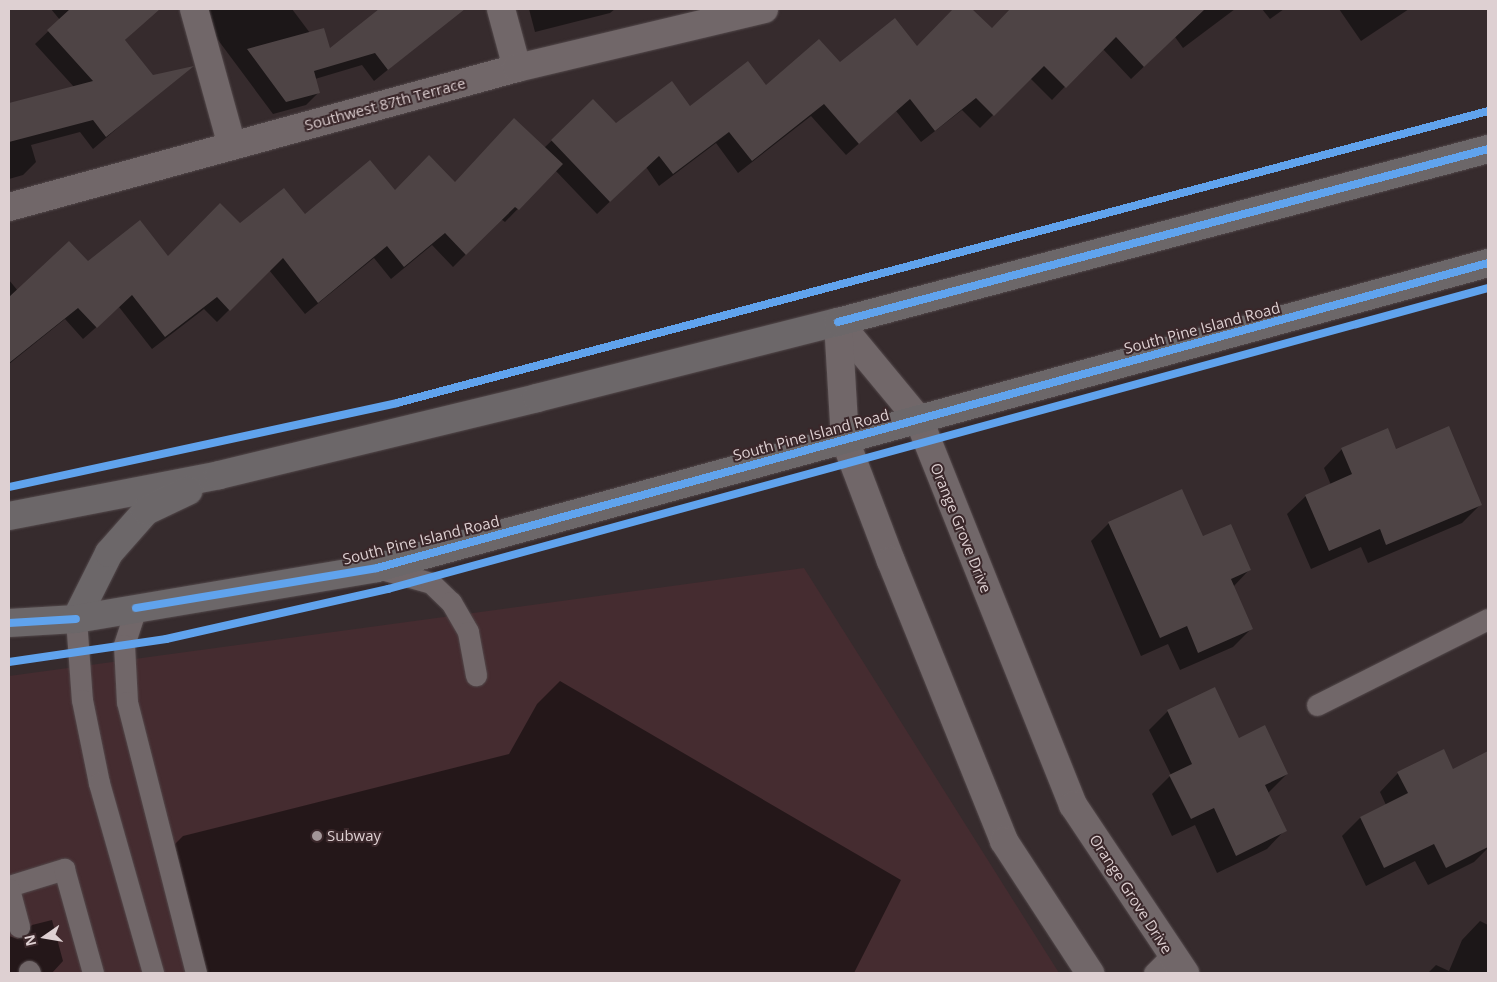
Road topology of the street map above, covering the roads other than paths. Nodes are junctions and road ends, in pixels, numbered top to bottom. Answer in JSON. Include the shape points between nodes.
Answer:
{"nodes":[{"id":1,"x":194,"y":9,"type":"edge"},
{"id":2,"x":501,"y":9,"type":"edge"},
{"id":3,"x":764,"y":9,"type":"edge"},
{"id":4,"x":518,"y":68,"type":"junction"},
{"id":5,"x":232,"y":146,"type":"junction"},
{"id":6,"x":1488,"y":149,"type":"edge"},
{"id":7,"x":9,"y":206,"type":"edge"},
{"id":8,"x":1488,"y":263,"type":"edge"},
{"id":9,"x":838,"y":322,"type":"junction"},
{"id":10,"x":919,"y":420,"type":"junction"},
{"id":11,"x":845,"y":440,"type":"junction"},
{"id":12,"x":219,"y":476,"type":"junction"},
{"id":13,"x":9,"y":516,"type":"edge"},
{"id":14,"x":377,"y":568,"type":"junction"},
{"id":15,"x":136,"y":608,"type":"junction"},
{"id":16,"x":76,"y":618,"type":"junction"},
{"id":17,"x":1488,"y":619,"type":"edge"},
{"id":18,"x":9,"y":623,"type":"edge"},
{"id":19,"x":476,"y":675,"type":"dead end"},
{"id":20,"x":1317,"y":705,"type":"dead end"},
{"id":21,"x":9,"y":888,"type":"edge"},
{"id":22,"x":19,"y":927,"type":"dead end"},
{"id":23,"x":1170,"y":967,"type":"edge"},
{"id":24,"x":93,"y":973,"type":"edge"},
{"id":25,"x":153,"y":973,"type":"edge"},
{"id":26,"x":196,"y":973,"type":"edge"},
{"id":27,"x":1090,"y":973,"type":"edge"}],
"edges":[{"from":1,"to":5,"type":"street"},
{"from":2,"to":4,"type":"street"},
{"from":3,"to":4,"type":"street","name":"Southwest 87th Terrace"},
{"from":4,"to":5,"type":"street","name":"Southwest 87th Terrace"},
{"from":5,"to":7,"type":"street","name":"Southwest 87th Terrace"},
{"from":6,"to":9,"type":"main road"},
{"from":8,"to":10,"type":"main road","name":"South Pine Island Road"},
{"from":9,"to":10,"type":"street","name":"Orange Grove Drive"},
{"from":9,"to":11,"type":"street"},
{"from":9,"to":12,"type":"main road"},
{"from":10,"to":11,"type":"main road","name":"South Pine Island Road"},
{"from":10,"to":23,"type":"street","name":"Orange Grove Drive","via":[[1073,805]]},
{"from":11,"to":14,"type":"main road","name":"South Pine Island Road"},
{"from":11,"to":27,"type":"street","via":[[1004,841]]},
{"from":12,"to":13,"type":"main road"},
{"from":12,"to":16,"type":"main road","via":[[146,511],[110,553]]},
{"from":14,"to":15,"type":"main road","name":"South Pine Island Road"},
{"from":14,"to":19,"type":"lane","via":[[431,583],[451,602],[468,632]]},
{"from":15,"to":16,"type":"main road","name":"South Pine Island Road"},
{"from":15,"to":26,"type":"lane","via":[[124,645],[127,702]]},
{"from":16,"to":18,"type":"main road","name":"South Pine Island Road"},
{"from":16,"to":25,"type":"lane","via":[[82,700],[99,783]]},
{"from":17,"to":20,"type":"lane"},
{"from":21,"to":22,"type":"lane"},
{"from":21,"to":24,"type":"lane","via":[[64,869]]}]}
